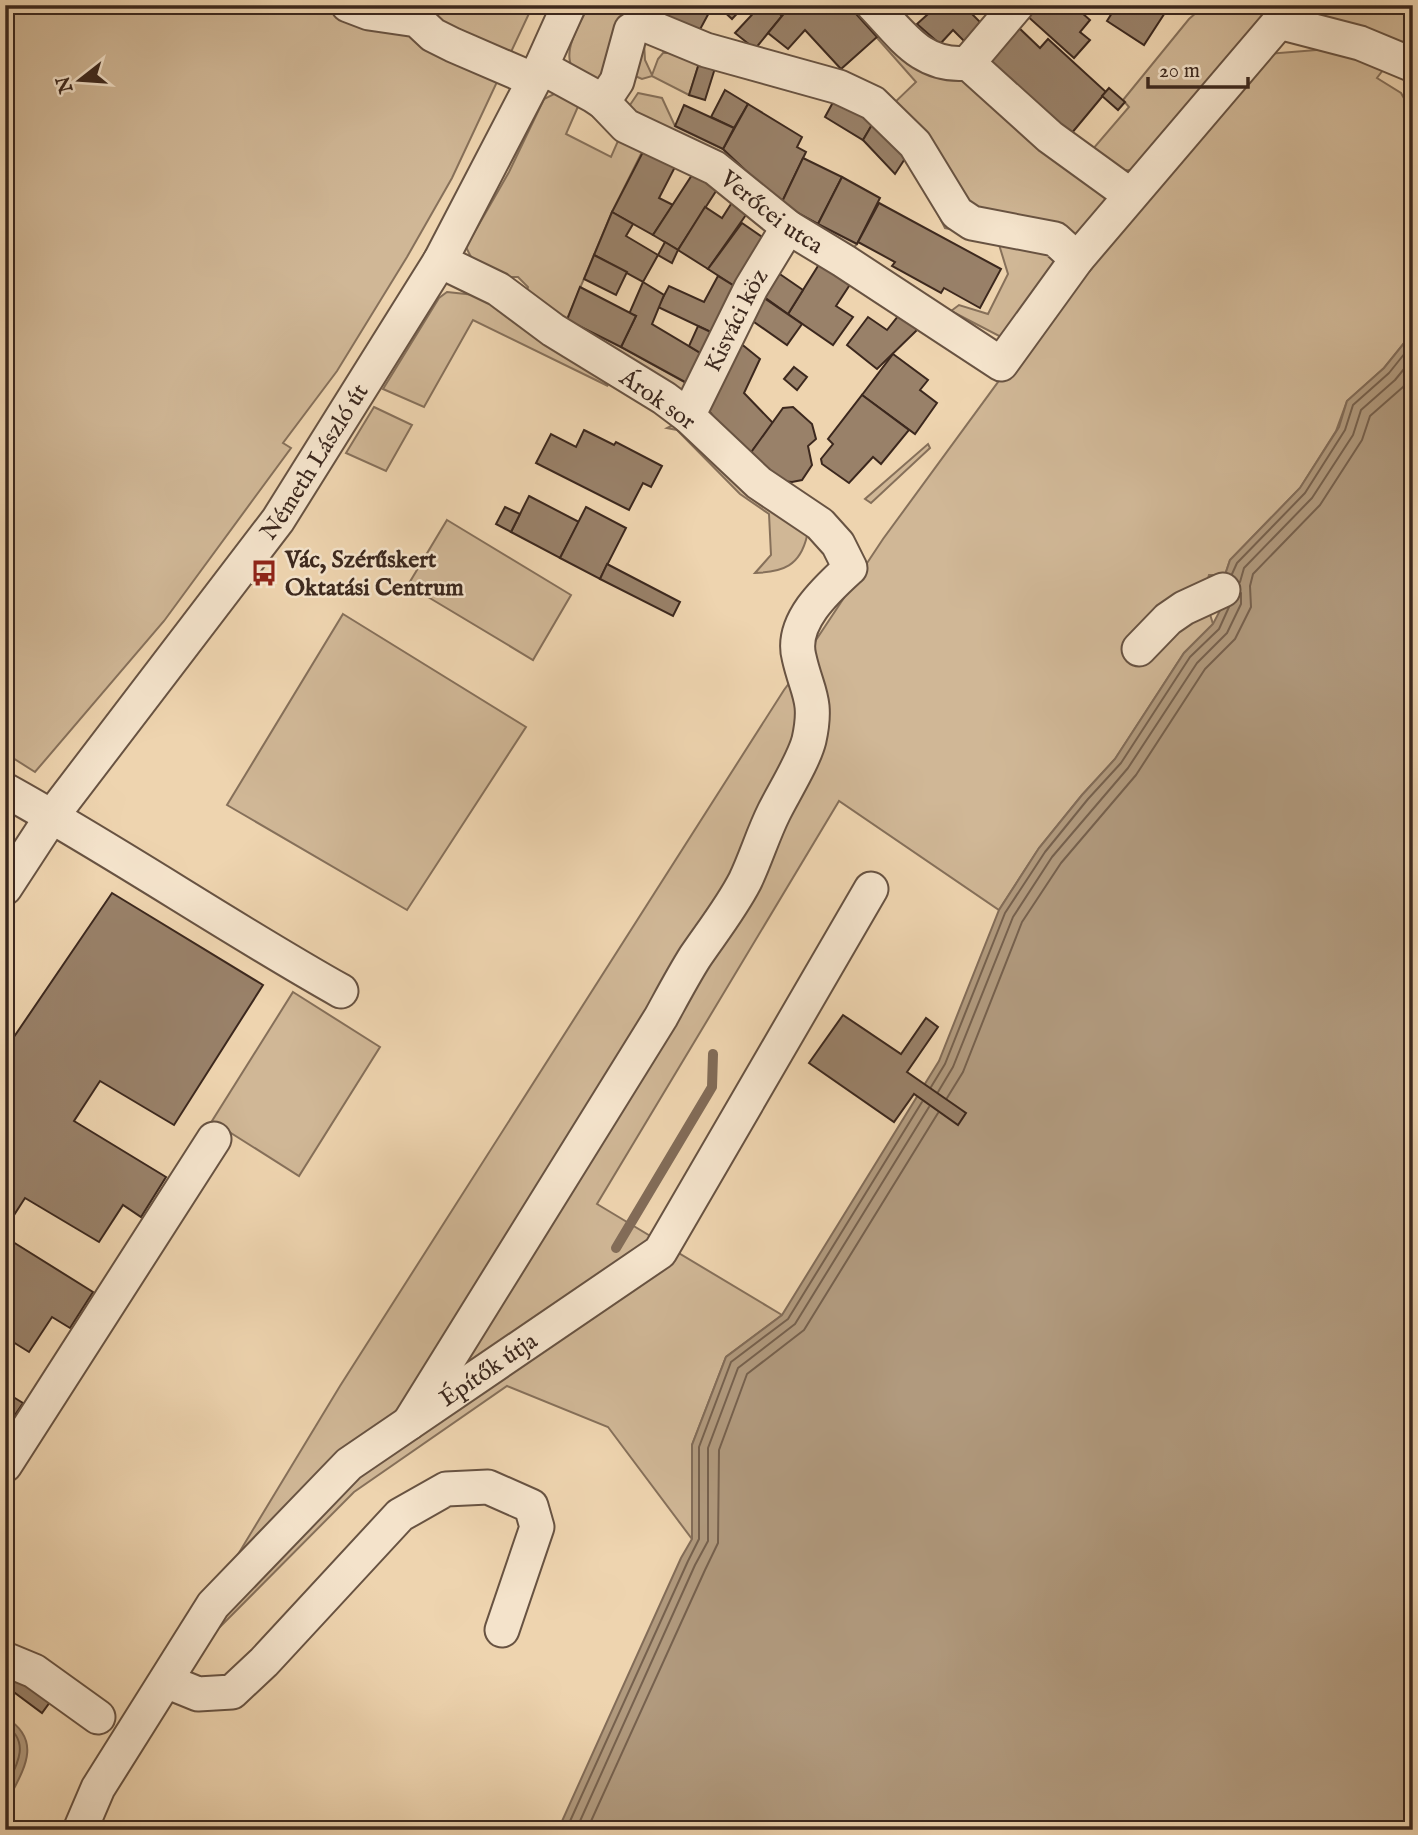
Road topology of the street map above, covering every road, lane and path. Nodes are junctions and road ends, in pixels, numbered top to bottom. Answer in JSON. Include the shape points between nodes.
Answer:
{"nodes":[{"id":1,"x":348,"y":5,"type":"edge"},
{"id":2,"x":569,"y":5,"type":"edge"},
{"id":3,"x":873,"y":5,"type":"edge"},
{"id":4,"x":1017,"y":5,"type":"edge"},
{"id":5,"x":417,"y":12,"type":"edge"},
{"id":6,"x":1413,"y":37,"type":"edge"},
{"id":7,"x":1381,"y":52,"type":"junction"},
{"id":8,"x":968,"y":63,"type":"junction"},
{"id":9,"x":1413,"y":65,"type":"edge"},
{"id":10,"x":538,"y":73,"type":"junction"},
{"id":11,"x":604,"y":103,"type":"junction"},
{"id":12,"x":1130,"y":195,"type":"junction"},
{"id":13,"x":788,"y":227,"type":"junction"},
{"id":14,"x":1077,"y":259,"type":"junction"},
{"id":15,"x":440,"y":261,"type":"junction"},
{"id":16,"x":688,"y":416,"type":"junction"},
{"id":17,"x":1223,"y":590,"type":"dead end"},
{"id":18,"x":1139,"y":649,"type":"dead end"},
{"id":19,"x":5,"y":790,"type":"edge"},
{"id":20,"x":52,"y":816,"type":"junction"},
{"id":21,"x":5,"y":888,"type":"edge"},
{"id":22,"x":871,"y":889,"type":"dead end"},
{"id":23,"x":341,"y":991,"type":"dead end"},
{"id":24,"x":214,"y":1139,"type":"dead end"},
{"id":25,"x":409,"y":1423,"type":"junction"},
{"id":26,"x":5,"y":1465,"type":"edge"},
{"id":27,"x":502,"y":1630,"type":"dead end"},
{"id":28,"x":5,"y":1659,"type":"edge"},
{"id":29,"x":166,"y":1681,"type":"junction"},
{"id":30,"x":98,"y":1717,"type":"dead end"},
{"id":31,"x":80,"y":1830,"type":"edge"}],
"edges":[{"from":1,"to":5,"type":"street","via":[[369,13]]},
{"from":2,"to":10,"type":"street","name":"Németh László út"},
{"from":3,"to":8,"type":"street","via":[[931,60],[949,65]]},
{"from":4,"to":8,"type":"street"},
{"from":5,"to":10,"type":"street","name":"Verőcei utca","via":[[433,35],[453,46]]},
{"from":6,"to":7,"type":"street"},
{"from":7,"to":9,"type":"street"},
{"from":7,"to":12,"type":"street","via":[[1279,22]]},
{"from":8,"to":12,"type":"street","via":[[1050,137]]},
{"from":10,"to":11,"type":"street","name":"Verőcei utca"},
{"from":10,"to":15,"type":"street","name":"Németh László út"},
{"from":11,"to":13,"type":"street","name":"Verőcei utca","via":[[626,127],[715,168]]},
{"from":11,"to":14,"type":"street","via":[[617,81],[631,30],[639,26],[839,87],[873,103],[915,144],[957,213],[972,223],[1055,239]]},
{"from":12,"to":14,"type":"street"},
{"from":13,"to":14,"type":"street","name":"Verőcei utca","via":[[1000,364]]},
{"from":13,"to":16,"type":"street","name":"Kisváci köz","via":[[751,288]]},
{"from":15,"to":16,"type":"street","name":"Árok sor","via":[[498,289],[553,330]]},
{"from":15,"to":20,"type":"street","name":"Németh László út","via":[[278,520]]},
{"from":16,"to":25,"type":"street","name":"Árok sor","via":[[759,483],[820,524],[838,544],[850,568],[811,610],[799,634],[798,654],[814,712],[808,743],[744,882],[720,923]]},
{"from":17,"to":18,"type":"street","via":[[1168,619]]},
{"from":19,"to":20,"type":"street"},
{"from":20,"to":21,"type":"street","name":"Németh László út"},
{"from":20,"to":23,"type":"street"},
{"from":22,"to":25,"type":"street","name":"Építők útja","via":[[660,1252]]},
{"from":24,"to":26,"type":"street"},
{"from":25,"to":29,"type":"street","name":"Építők útja","via":[[349,1464],[213,1605]]},
{"from":27,"to":29,"type":"street","via":[[537,1527],[531,1506],[488,1487],[446,1489],[400,1515],[232,1692],[198,1694]]},
{"from":28,"to":30,"type":"street","via":[[34,1671]]},
{"from":29,"to":31,"type":"street","name":"Építők útja","via":[[98,1788]]}]}
